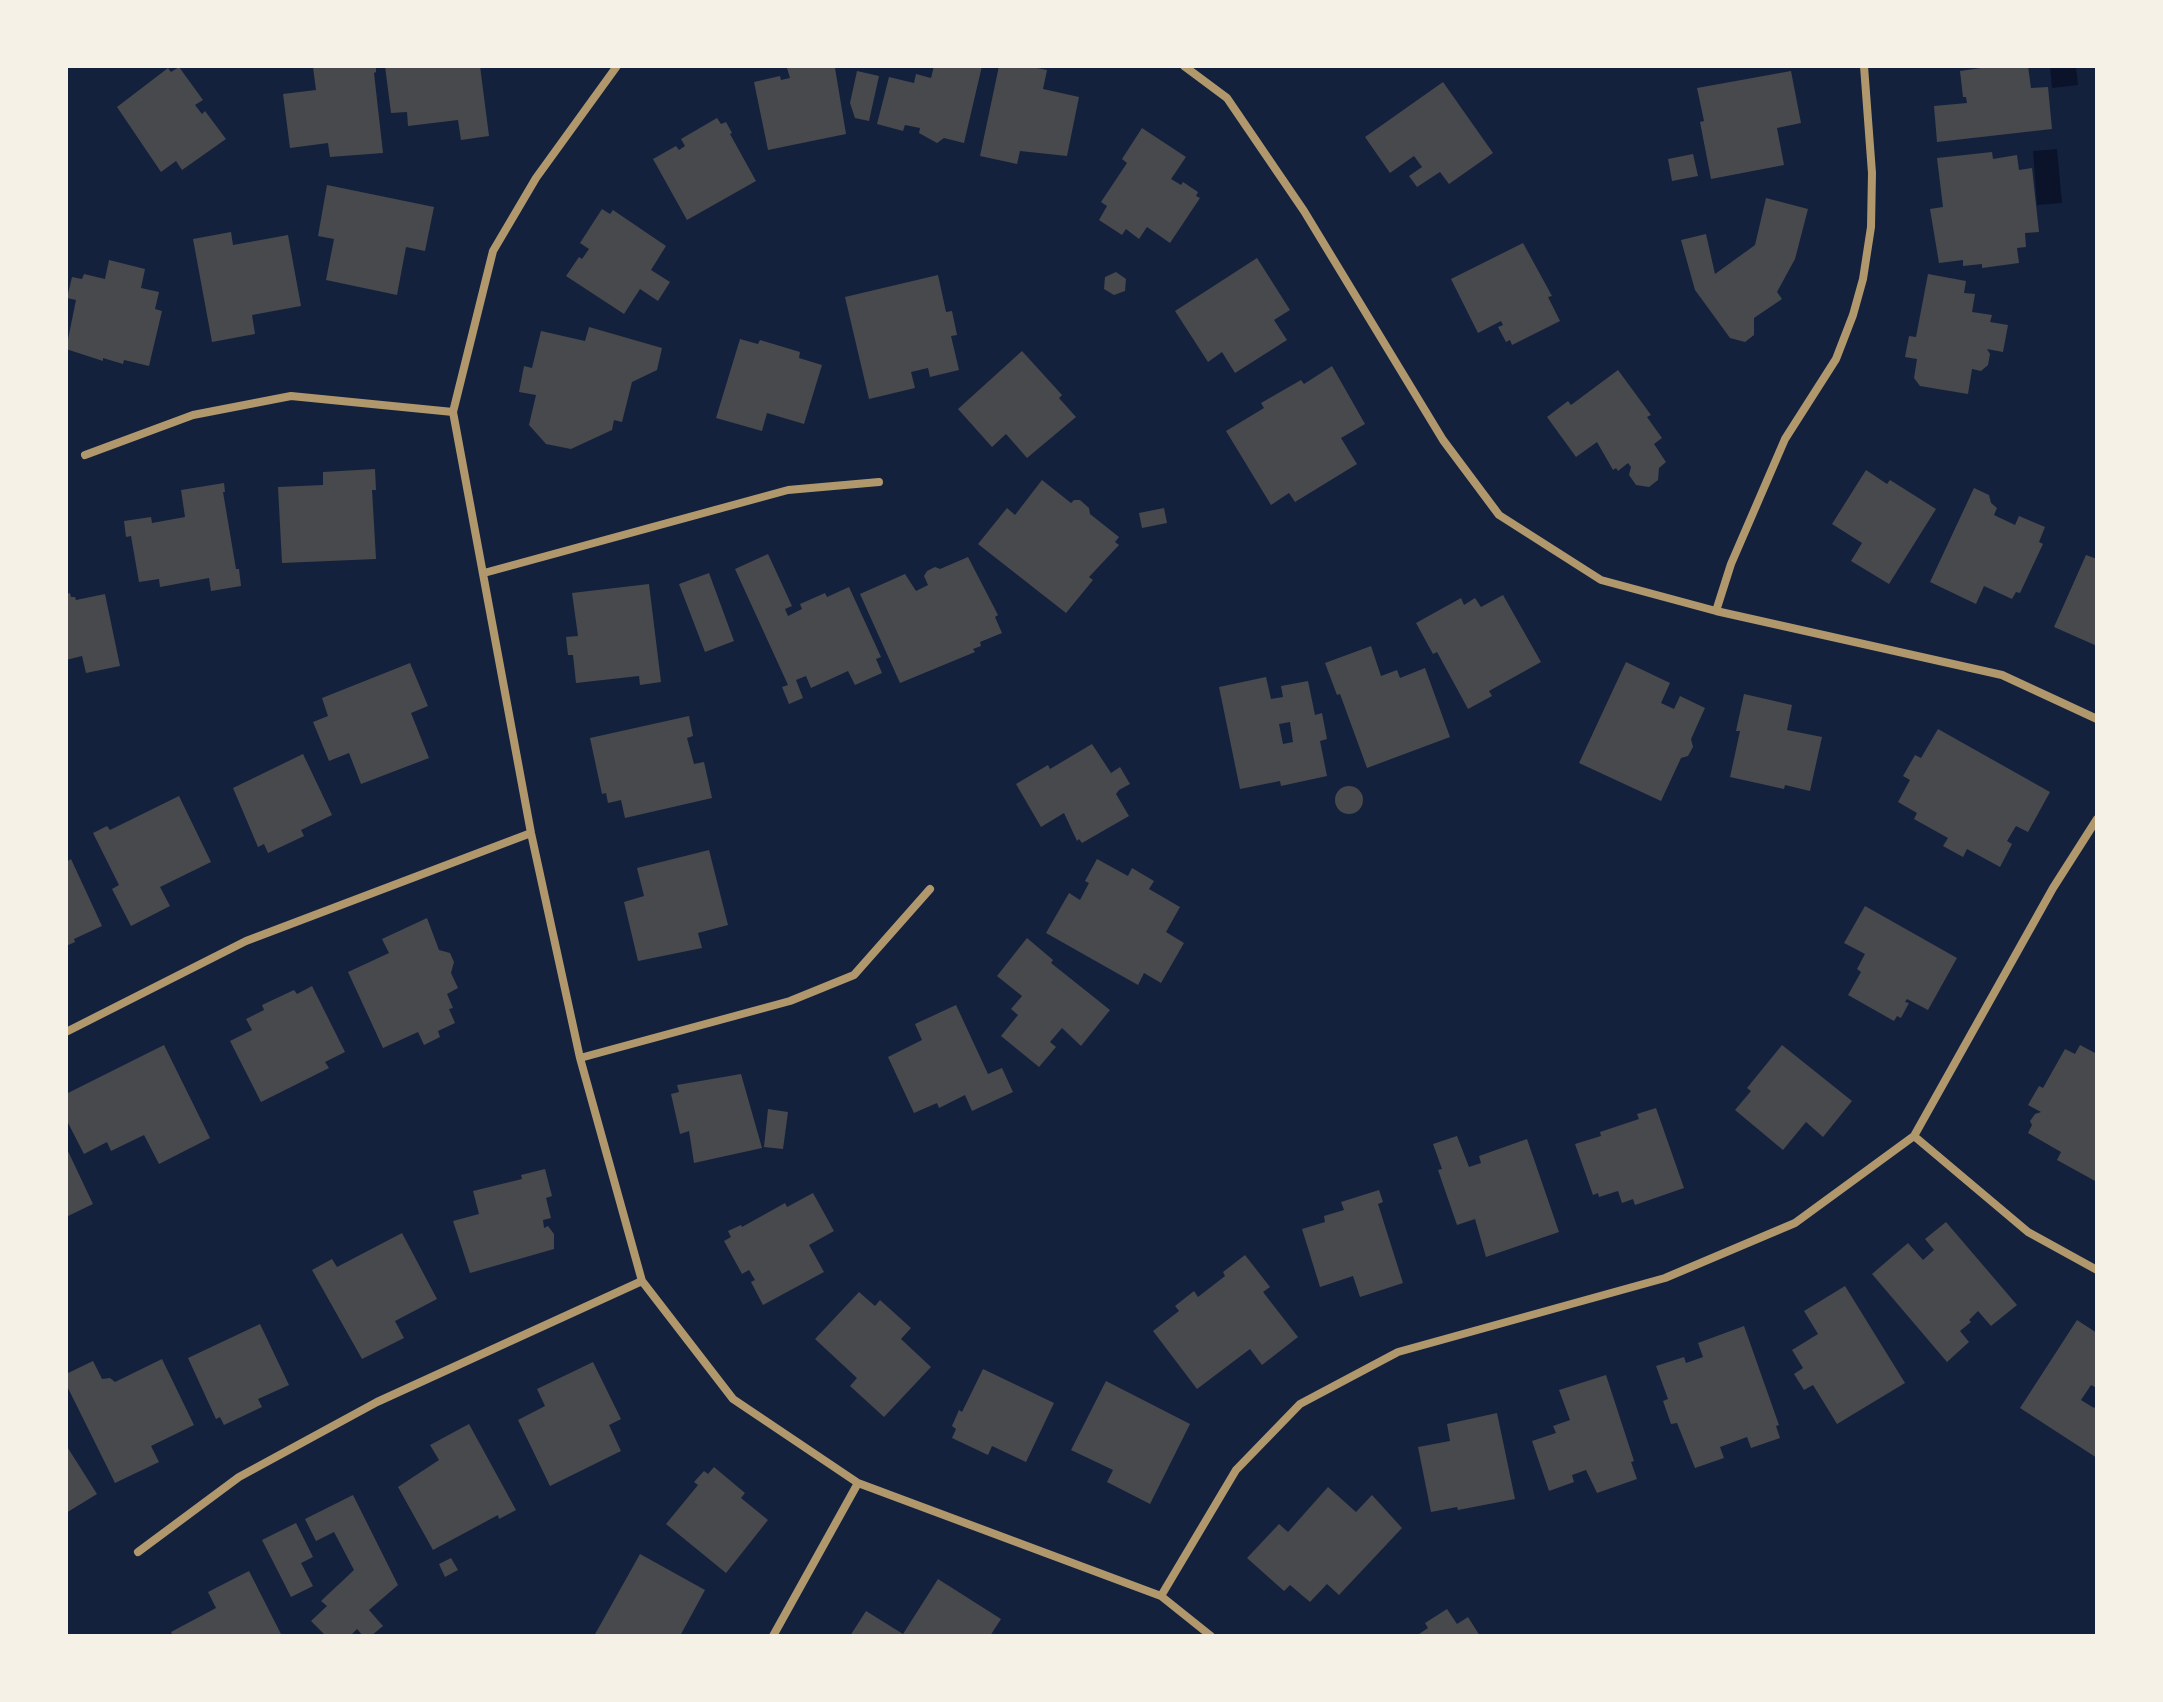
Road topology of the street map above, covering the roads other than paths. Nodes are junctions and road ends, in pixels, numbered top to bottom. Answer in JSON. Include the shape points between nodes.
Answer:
{"nodes":[{"id":1,"x":616,"y":66,"type":"edge"},
{"id":2,"x":1184,"y":66,"type":"edge"},
{"id":3,"x":1864,"y":66,"type":"edge"},
{"id":4,"x":453,"y":412,"type":"junction"},
{"id":5,"x":85,"y":455,"type":"dead end"},
{"id":6,"x":879,"y":482,"type":"dead end"},
{"id":7,"x":484,"y":573,"type":"junction"},
{"id":8,"x":1716,"y":611,"type":"junction"},
{"id":9,"x":2097,"y":719,"type":"edge"},
{"id":10,"x":2097,"y":819,"type":"edge"},
{"id":11,"x":531,"y":833,"type":"junction"},
{"id":12,"x":930,"y":889,"type":"dead end"},
{"id":13,"x":66,"y":1032,"type":"edge"},
{"id":14,"x":580,"y":1058,"type":"junction"},
{"id":15,"x":1914,"y":1136,"type":"junction"},
{"id":16,"x":2097,"y":1270,"type":"edge"},
{"id":17,"x":642,"y":1281,"type":"junction"},
{"id":18,"x":858,"y":1483,"type":"junction"},
{"id":19,"x":138,"y":1552,"type":"dead end"},
{"id":20,"x":1161,"y":1596,"type":"junction"},
{"id":21,"x":773,"y":1636,"type":"edge"},
{"id":22,"x":1211,"y":1636,"type":"edge"}],
"edges":[{"from":1,"to":4,"type":"street","via":[[536,178],[493,251]]},
{"from":2,"to":8,"type":"street","via":[[1227,98],[1304,211],[1443,440],[1499,515],[1601,580]]},
{"from":3,"to":8,"type":"street","via":[[1872,173],[1863,279],[1836,359],[1785,439]]},
{"from":4,"to":5,"type":"street","via":[[291,396],[193,415]]},
{"from":4,"to":7,"type":"street"},
{"from":6,"to":7,"type":"street","via":[[788,490]]},
{"from":7,"to":11,"type":"street"},
{"from":8,"to":9,"type":"street","via":[[2002,675]]},
{"from":10,"to":15,"type":"street"},
{"from":11,"to":13,"type":"street","via":[[246,941]]},
{"from":11,"to":14,"type":"street"},
{"from":12,"to":14,"type":"street","via":[[854,975],[790,1001]]},
{"from":14,"to":17,"type":"street"},
{"from":15,"to":16,"type":"street","via":[[2028,1232]]},
{"from":15,"to":20,"type":"street","via":[[1795,1223],[1665,1278],[1398,1352],[1300,1404],[1236,1470]]},
{"from":17,"to":18,"type":"street","via":[[733,1399]]},
{"from":17,"to":19,"type":"street","via":[[363,1409],[239,1477]]},
{"from":18,"to":20,"type":"street"},
{"from":18,"to":21,"type":"street"},
{"from":20,"to":22,"type":"street"}]}
